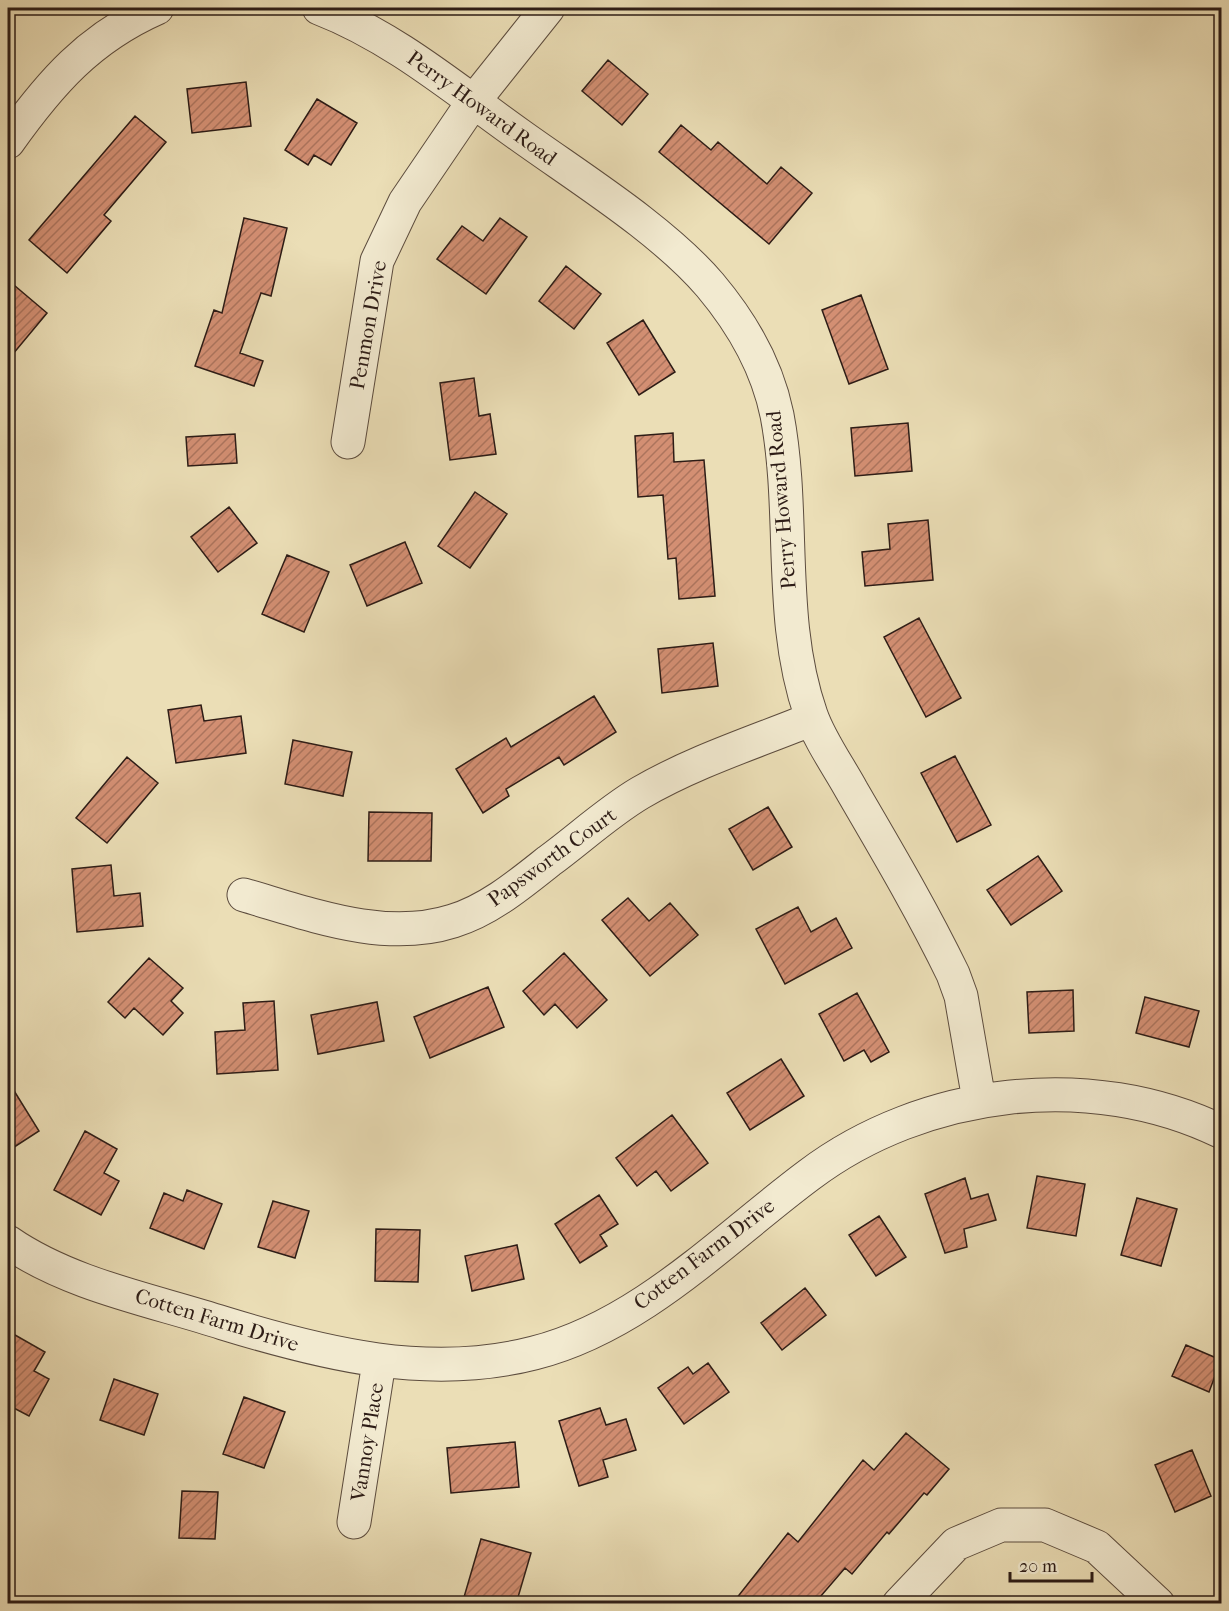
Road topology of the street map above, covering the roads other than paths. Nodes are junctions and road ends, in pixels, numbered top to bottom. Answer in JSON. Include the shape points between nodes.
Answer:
{"nodes":[{"id":1,"x":156,"y":8,"type":"edge"},
{"id":2,"x":319,"y":8,"type":"edge"},
{"id":3,"x":548,"y":8,"type":"edge"},
{"id":4,"x":472,"y":102,"type":"junction"},
{"id":5,"x":8,"y":142,"type":"edge"},
{"id":6,"x":348,"y":442,"type":"dead end"},
{"id":7,"x":812,"y":719,"type":"junction"},
{"id":8,"x":244,"y":895,"type":"dead end"},
{"id":9,"x":979,"y":1100,"type":"junction"},
{"id":10,"x":1221,"y":1132,"type":"edge"},
{"id":11,"x":8,"y":1242,"type":"edge"},
{"id":12,"x":379,"y":1362,"type":"junction"},
{"id":13,"x":354,"y":1522,"type":"dead end"},
{"id":14,"x":899,"y":1604,"type":"edge"},
{"id":15,"x":1158,"y":1604,"type":"edge"}],
"edges":[{"from":1,"to":5,"type":"street","via":[[101,37],[77,57],[50,85]]},
{"from":2,"to":4,"type":"street","name":"Perry Howard Road","via":[[375,33]]},
{"from":3,"to":4,"type":"street","name":"Penmon Drive"},
{"from":4,"to":6,"type":"street","name":"Penmon Drive","via":[[405,202],[377,261]]},
{"from":4,"to":7,"type":"street","name":"Perry Howard Road","via":[[673,249],[733,313],[758,356],[777,416],[791,623],[797,670]]},
{"from":7,"to":8,"type":"street","name":"Papsworth Court","via":[[639,793],[514,888],[454,921],[403,930],[374,928]]},
{"from":7,"to":9,"type":"street","name":"Perry Howard Road","via":[[953,975],[961,996]]},
{"from":9,"to":10,"type":"street","name":"Cotten Farm Drive","via":[[1078,1095],[1169,1112]]},
{"from":9,"to":12,"type":"street","name":"Cotten Farm Drive","via":[[893,1126],[852,1148],[812,1172],[666,1287],[628,1313],[584,1335],[535,1353],[491,1360],[447,1365]]},
{"from":11,"to":12,"type":"street","name":"Cotten Farm Drive","via":[[82,1279],[307,1347]]},
{"from":12,"to":13,"type":"street","name":"Vannoy Place"},
{"from":14,"to":15,"type":"street","via":[[956,1544],[1001,1525],[1045,1525],[1096,1546]]}]}
